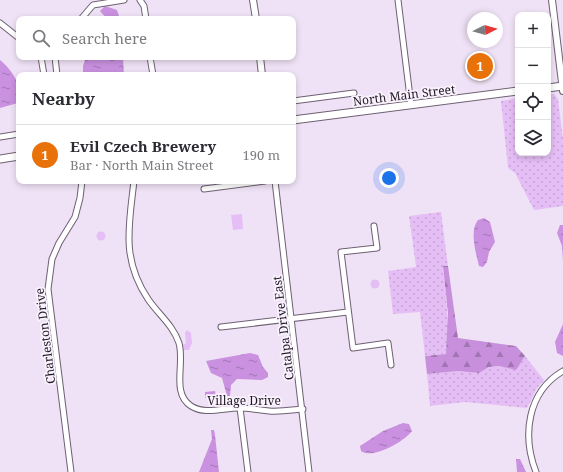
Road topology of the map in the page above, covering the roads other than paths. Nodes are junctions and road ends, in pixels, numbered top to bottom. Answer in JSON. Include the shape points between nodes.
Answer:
{"nodes":[{"id":1,"x":124,"y":0,"type":"edge"},
{"id":2,"x":140,"y":0,"type":"edge"},
{"id":3,"x":253,"y":0,"type":"edge"},
{"id":4,"x":398,"y":0,"type":"edge"},
{"id":5,"x":552,"y":0,"type":"edge"},
{"id":6,"x":84,"y":16,"type":"edge"},
{"id":7,"x":146,"y":16,"type":"edge"},
{"id":8,"x":256,"y":16,"type":"edge"},
{"id":9,"x":0,"y":23,"type":"edge"},
{"id":10,"x":16,"y":36,"type":"edge"},
{"id":11,"x":42,"y":60,"type":"edge"},
{"id":12,"x":55,"y":60,"type":"edge"},
{"id":13,"x":150,"y":60,"type":"edge"},
{"id":14,"x":260,"y":60,"type":"edge"},
{"id":15,"x":44,"y":72,"type":"edge"},
{"id":16,"x":57,"y":72,"type":"edge"},
{"id":17,"x":152,"y":72,"type":"edge"},
{"id":18,"x":262,"y":72,"type":"edge"},
{"id":19,"x":551,"y":88,"type":"edge"},
{"id":20,"x":563,"y":88,"type":"edge"},
{"id":21,"x":515,"y":92,"type":"edge"},
{"id":22,"x":354,"y":93,"type":"dead end"},
{"id":23,"x":296,"y":101,"type":"edge"},
{"id":24,"x":411,"y":105,"type":"junction"},
{"id":25,"x":296,"y":120,"type":"edge"},
{"id":26,"x":16,"y":134,"type":"edge"},
{"id":27,"x":0,"y":137,"type":"edge"},
{"id":28,"x":16,"y":156,"type":"edge"},
{"id":29,"x":0,"y":158,"type":"edge"},
{"id":30,"x":82,"y":184,"type":"edge"},
{"id":31,"x":134,"y":184,"type":"edge"},
{"id":32,"x":242,"y":184,"type":"edge"},
{"id":33,"x":275,"y":184,"type":"edge"},
{"id":34,"x":204,"y":189,"type":"dead end"},
{"id":35,"x":374,"y":226,"type":"dead end"},
{"id":36,"x":348,"y":312,"type":"junction"},
{"id":37,"x":292,"y":319,"type":"junction"},
{"id":38,"x":221,"y":327,"type":"dead end"},
{"id":39,"x":391,"y":365,"type":"dead end"},
{"id":40,"x":563,"y":371,"type":"edge"},
{"id":41,"x":240,"y":408,"type":"junction"},
{"id":42,"x":303,"y":408,"type":"junction"},
{"id":43,"x":71,"y":472,"type":"edge"},
{"id":44,"x":248,"y":472,"type":"edge"},
{"id":45,"x":309,"y":472,"type":"edge"},
{"id":46,"x":536,"y":472,"type":"edge"}],
"edges":[{"from":1,"to":6,"type":"street","via":[[94,4]]},
{"from":2,"to":7,"type":"street"},
{"from":3,"to":8,"type":"street"},
{"from":4,"to":24,"type":"street"},
{"from":5,"to":20,"type":"street"},
{"from":9,"to":10,"type":"street"},
{"from":11,"to":15,"type":"street"},
{"from":12,"to":16,"type":"street"},
{"from":13,"to":17,"type":"street"},
{"from":14,"to":18,"type":"street"},
{"from":19,"to":20,"type":"main road"},
{"from":21,"to":24,"type":"main road","name":"North Main Street"},
{"from":22,"to":23,"type":"street"},
{"from":24,"to":25,"type":"main road","name":"North Main Street"},
{"from":26,"to":27,"type":"street"},
{"from":28,"to":29,"type":"main road"},
{"from":30,"to":43,"type":"street","name":"Charleston Drive","via":[[78,208],[55,250],[48,283]]},
{"from":31,"to":41,"type":"street","name":"Village Drive","via":[[128,236],[131,261],[144,293],[176,337],[182,358],[180,392],[188,403],[198,409]]},
{"from":32,"to":34,"type":"street"},
{"from":33,"to":37,"type":"street","name":"Catalpa Drive East"},
{"from":35,"to":36,"type":"street","via":[[377,248],[341,252]]},
{"from":36,"to":37,"type":"street"},
{"from":36,"to":39,"type":"street","via":[[353,348],[388,343]]},
{"from":37,"to":38,"type":"street"},
{"from":37,"to":42,"type":"street","name":"Catalpa Drive East"},
{"from":40,"to":46,"type":"street","via":[[552,378],[541,392],[528,425],[528,445]]},
{"from":41,"to":42,"type":"street","name":"Village Drive","via":[[270,411]]},
{"from":41,"to":44,"type":"street"},
{"from":42,"to":45,"type":"street","name":"Catalpa Drive East"}]}
